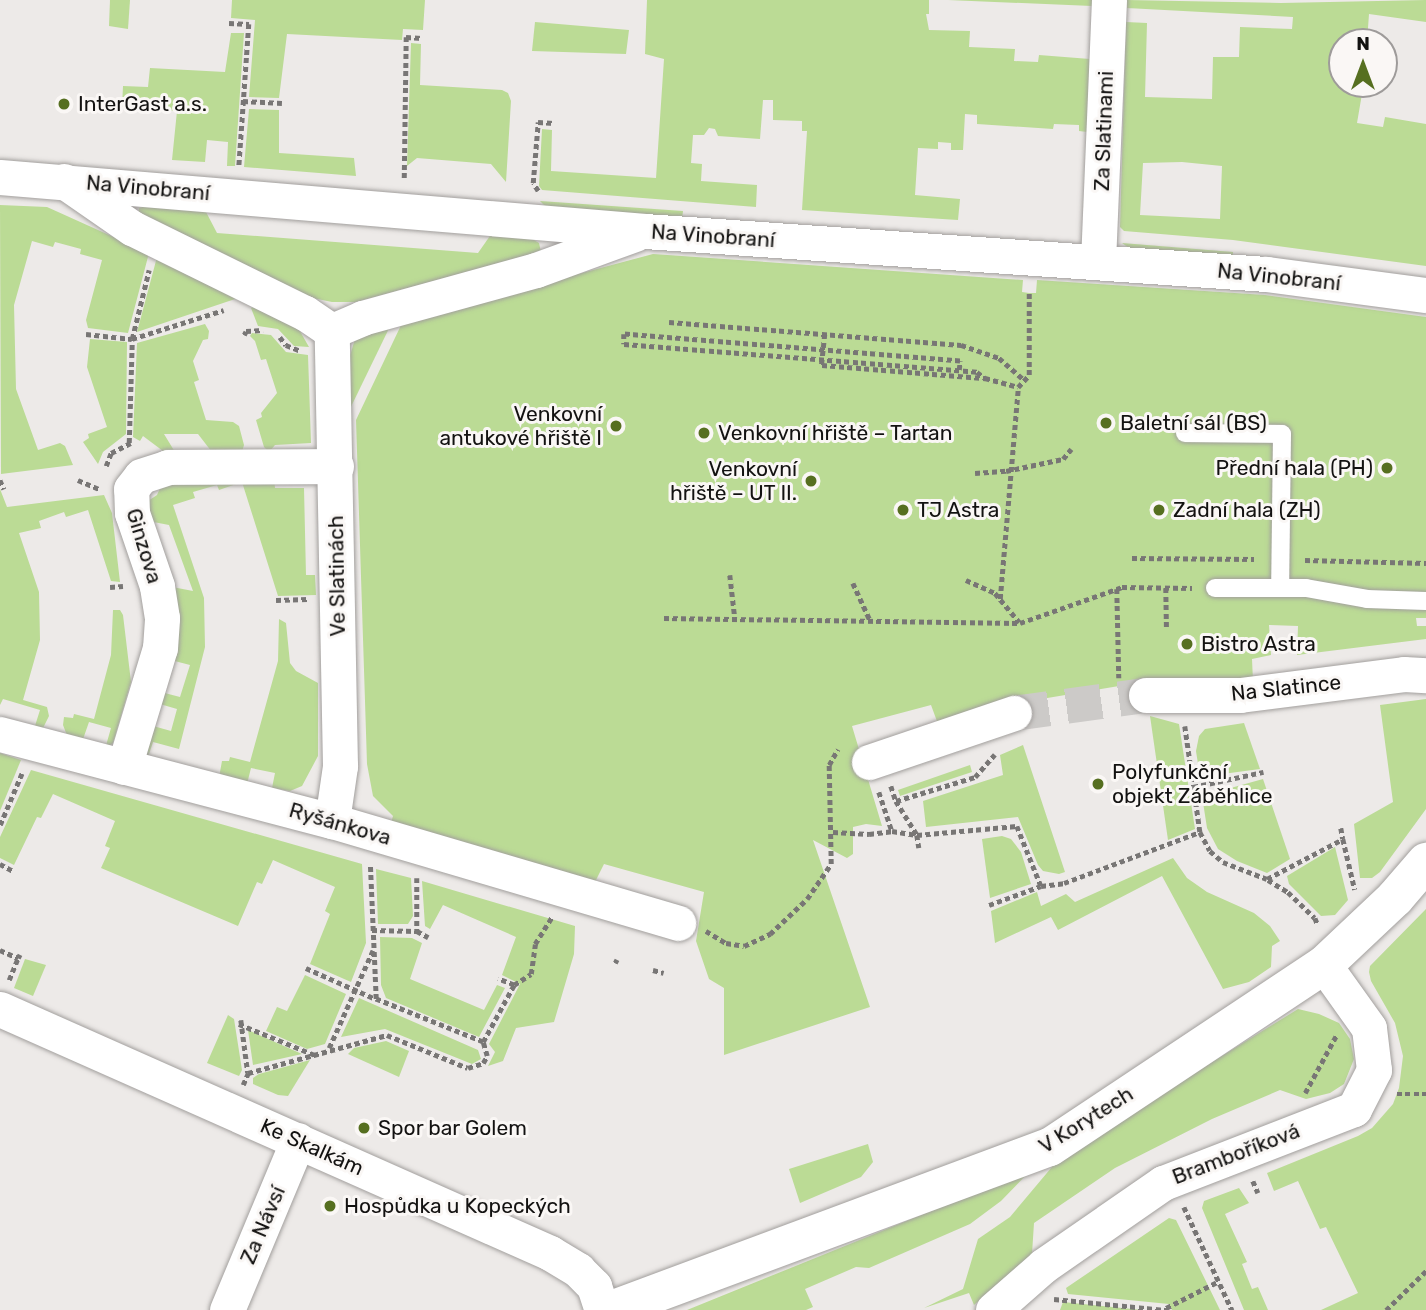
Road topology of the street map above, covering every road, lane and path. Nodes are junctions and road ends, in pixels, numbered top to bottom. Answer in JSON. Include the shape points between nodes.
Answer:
{"nodes":[{"id":1,"x":1109,"y":0,"type":"edge"},
{"id":2,"x":229,"y":23,"type":"dead end"},
{"id":3,"x":422,"y":37,"type":"dead end"},
{"id":4,"x":243,"y":101,"type":"junction"},
{"id":5,"x":282,"y":103,"type":"dead end"},
{"id":6,"x":554,"y":123,"type":"dead end"},
{"id":7,"x":239,"y":175,"type":"dead end"},
{"id":8,"x":0,"y":177,"type":"edge"},
{"id":9,"x":404,"y":177,"type":"dead end"},
{"id":10,"x":63,"y":180,"type":"junction"},
{"id":11,"x":533,"y":183,"type":"dead end"},
{"id":12,"x":645,"y":231,"type":"junction"},
{"id":13,"x":1098,"y":262,"type":"junction"},
{"id":14,"x":1029,"y":293,"type":"dead end"},
{"id":15,"x":1426,"y":295,"type":"edge"},
{"id":16,"x":141,"y":296,"type":"dead end"},
{"id":17,"x":232,"y":308,"type":"dead end"},
{"id":18,"x":669,"y":322,"type":"dead end"},
{"id":19,"x":267,"y":330,"type":"dead end"},
{"id":20,"x":275,"y":333,"type":"dead end"},
{"id":21,"x":86,"y":334,"type":"dead end"},
{"id":22,"x":825,"y":334,"type":"junction"},
{"id":23,"x":244,"y":335,"type":"dead end"},
{"id":24,"x":132,"y":339,"type":"junction"},
{"id":25,"x":322,"y":341,"type":"junction"},
{"id":26,"x":823,"y":350,"type":"junction"},
{"id":27,"x":822,"y":360,"type":"junction"},
{"id":28,"x":959,"y":370,"type":"junction"},
{"id":29,"x":985,"y":378,"type":"junction"},
{"id":30,"x":1024,"y":380,"type":"junction"},
{"id":31,"x":1018,"y":387,"type":"junction"},
{"id":32,"x":1185,"y":433,"type":"dead end"},
{"id":33,"x":129,"y":443,"type":"dead end"},
{"id":34,"x":1071,"y":449,"type":"dead end"},
{"id":35,"x":335,"y":466,"type":"junction"},
{"id":36,"x":1012,"y":470,"type":"junction"},
{"id":37,"x":975,"y":473,"type":"dead end"},
{"id":38,"x":0,"y":480,"type":"edge"},
{"id":39,"x":4,"y":489,"type":"dead end"},
{"id":40,"x":1132,"y":558,"type":"dead end"},
{"id":41,"x":1254,"y":559,"type":"dead end"},
{"id":42,"x":1305,"y":560,"type":"dead end"},
{"id":43,"x":1426,"y":563,"type":"edge"},
{"id":44,"x":730,"y":575,"type":"dead end"},
{"id":45,"x":966,"y":580,"type":"dead end"},
{"id":46,"x":853,"y":583,"type":"dead end"},
{"id":47,"x":1280,"y":587,"type":"junction"},
{"id":48,"x":1166,"y":588,"type":"junction"},
{"id":49,"x":1215,"y":588,"type":"joint"},
{"id":50,"x":1117,"y":589,"type":"junction"},
{"id":51,"x":319,"y":598,"type":"dead end"},
{"id":52,"x":276,"y":600,"type":"dead end"},
{"id":53,"x":1000,"y":600,"type":"junction"},
{"id":54,"x":1426,"y":601,"type":"edge"},
{"id":55,"x":664,"y":618,"type":"dead end"},
{"id":56,"x":735,"y":618,"type":"junction"},
{"id":57,"x":871,"y":621,"type":"junction"},
{"id":58,"x":1020,"y":623,"type":"junction"},
{"id":59,"x":1167,"y":627,"type":"dead end"},
{"id":60,"x":1426,"y":675,"type":"edge"},
{"id":61,"x":1133,"y":691,"type":"joint"},
{"id":62,"x":1014,"y":713,"type":"tunnel mouth"},
{"id":63,"x":1184,"y":718,"type":"dead end"},
{"id":64,"x":0,"y":734,"type":"edge"},
{"id":65,"x":866,"y":756,"type":"junction"},
{"id":66,"x":124,"y":767,"type":"junction"},
{"id":67,"x":1263,"y":772,"type":"dead end"},
{"id":68,"x":975,"y":777,"type":"dead end"},
{"id":69,"x":17,"y":786,"type":"dead end"},
{"id":70,"x":1193,"y":787,"type":"junction"},
{"id":71,"x":897,"y":801,"type":"junction"},
{"id":72,"x":332,"y":821,"type":"junction"},
{"id":73,"x":0,"y":825,"type":"edge"},
{"id":74,"x":1341,"y":828,"type":"dead end"},
{"id":75,"x":832,"y":832,"type":"junction"},
{"id":76,"x":1200,"y":832,"type":"junction"},
{"id":77,"x":917,"y":835,"type":"junction"},
{"id":78,"x":1343,"y":839,"type":"junction"},
{"id":79,"x":919,"y":848,"type":"dead end"},
{"id":80,"x":371,"y":862,"type":"dead end"},
{"id":81,"x":1426,"y":862,"type":"edge"},
{"id":82,"x":0,"y":864,"type":"edge"},
{"id":83,"x":13,"y":871,"type":"dead end"},
{"id":84,"x":417,"y":875,"type":"dead end"},
{"id":85,"x":1267,"y":879,"type":"junction"},
{"id":86,"x":1041,"y":886,"type":"junction"},
{"id":87,"x":1355,"y":891,"type":"dead end"},
{"id":88,"x":989,"y":905,"type":"dead end"},
{"id":89,"x":553,"y":914,"type":"dead end"},
{"id":90,"x":688,"y":926,"type":"joint"},
{"id":91,"x":372,"y":930,"type":"junction"},
{"id":92,"x":417,"y":931,"type":"junction"},
{"id":93,"x":428,"y":937,"type":"dead end"},
{"id":94,"x":1322,"y":947,"type":"junction"},
{"id":95,"x":373,"y":949,"type":"junction"},
{"id":96,"x":0,"y":950,"type":"edge"},
{"id":97,"x":306,"y":968,"type":"dead end"},
{"id":98,"x":653,"y":970,"type":"dead end"},
{"id":99,"x":664,"y":973,"type":"dead end"},
{"id":100,"x":498,"y":979,"type":"dead end"},
{"id":101,"x":514,"y":985,"type":"junction"},
{"id":102,"x":356,"y":990,"type":"junction"},
{"id":103,"x":3,"y":999,"type":"edge"},
{"id":104,"x":376,"y":999,"type":"junction"},
{"id":105,"x":1337,"y":1034,"type":"dead end"},
{"id":106,"x":483,"y":1042,"type":"junction"},
{"id":107,"x":329,"y":1049,"type":"junction"},
{"id":108,"x":316,"y":1056,"type":"junction"},
{"id":109,"x":248,"y":1073,"type":"junction"},
{"id":110,"x":241,"y":1089,"type":"dead end"},
{"id":111,"x":1389,"y":1094,"type":"dead end"},
{"id":112,"x":1426,"y":1094,"type":"edge"},
{"id":113,"x":1301,"y":1101,"type":"dead end"},
{"id":114,"x":298,"y":1140,"type":"junction"},
{"id":115,"x":1182,"y":1203,"type":"dead end"},
{"id":116,"x":1426,"y":1271,"type":"edge"},
{"id":117,"x":1219,"y":1281,"type":"junction"},
{"id":118,"x":1043,"y":1298,"type":"dead end"},
{"id":119,"x":1166,"y":1309,"type":"edge"},
{"id":120,"x":227,"y":1310,"type":"edge"},
{"id":121,"x":602,"y":1310,"type":"edge"},
{"id":122,"x":611,"y":1310,"type":"edge"},
{"id":123,"x":993,"y":1310,"type":"edge"},
{"id":124,"x":1232,"y":1310,"type":"edge"},
{"id":125,"x":1386,"y":1310,"type":"edge"}],
"edges":[{"from":1,"to":13,"type":"street","name":"Za Slatinami"},
{"from":2,"to":4,"type":"path","via":[[249,24]]},
{"from":3,"to":9,"type":"path","via":[[406,37]]},
{"from":4,"to":5,"type":"path"},
{"from":4,"to":7,"type":"path"},
{"from":6,"to":11,"type":"path","via":[[538,122]]},
{"from":8,"to":10,"type":"street","name":"Na Vinobraní"},
{"from":10,"to":12,"type":"street","name":"Na Vinobraní"},
{"from":10,"to":25,"type":"street","via":[[132,228],[305,313]]},
{"from":12,"to":13,"type":"street","name":"Na Vinobraní"},
{"from":12,"to":25,"type":"street","via":[[536,270],[362,317]]},
{"from":13,"to":15,"type":"street","name":"Na Vinobraní","via":[[1266,274]]},
{"from":14,"to":30,"type":"path","via":[[1028,375]]},
{"from":16,"to":24,"type":"path"},
{"from":17,"to":24,"type":"path"},
{"from":18,"to":22,"type":"path"},
{"from":19,"to":23,"type":"path","via":[[254,329]]},
{"from":20,"to":25,"type":"path","via":[[291,349]]},
{"from":21,"to":24,"type":"path"},
{"from":22,"to":26,"type":"path"},
{"from":22,"to":30,"type":"path","via":[[978,348],[999,358]]},
{"from":24,"to":33,"type":"path"},
{"from":25,"to":35,"type":"street","name":"Ve Slatinách"},
{"from":26,"to":27,"type":"path"},
{"from":26,"to":27,"type":"path","via":[[624,334],[624,344]]},
{"from":26,"to":28,"type":"path","via":[[960,361]]},
{"from":27,"to":28,"type":"path"},
{"from":27,"to":29,"type":"path","via":[[822,365]]},
{"from":28,"to":29,"type":"path","via":[[978,372]]},
{"from":29,"to":31,"type":"path"},
{"from":30,"to":31,"type":"path"},
{"from":31,"to":36,"type":"path"},
{"from":32,"to":47,"type":"lane","via":[[1282,434]]},
{"from":34,"to":36,"type":"path","via":[[1063,459]]},
{"from":35,"to":66,"type":"street","name":"Ginzova","via":[[168,467],[141,476],[131,489],[132,513],[158,586],[162,618],[160,648]]},
{"from":35,"to":72,"type":"street","name":"Ve Slatinách","via":[[340,766]]},
{"from":36,"to":37,"type":"path"},
{"from":36,"to":53,"type":"path"},
{"from":38,"to":39,"type":"path"},
{"from":40,"to":41,"type":"path"},
{"from":42,"to":43,"type":"path"},
{"from":44,"to":56,"type":"path"},
{"from":45,"to":53,"type":"path"},
{"from":46,"to":57,"type":"path"},
{"from":47,"to":49,"type":"lane"},
{"from":47,"to":54,"type":"lane","via":[[1367,600]]},
{"from":48,"to":49,"type":"path"},
{"from":48,"to":50,"type":"path"},
{"from":48,"to":59,"type":"path"},
{"from":50,"to":58,"type":"path"},
{"from":50,"to":61,"type":"path"},
{"from":51,"to":52,"type":"path"},
{"from":53,"to":58,"type":"path"},
{"from":55,"to":56,"type":"path"},
{"from":56,"to":57,"type":"path"},
{"from":57,"to":58,"type":"path"},
{"from":60,"to":61,"type":"street","name":"Na Slatince","via":[[1240,695]]},
{"from":62,"to":65,"type":"street"},
{"from":63,"to":70,"type":"path"},
{"from":64,"to":66,"type":"street","name":"Ryšánkova"},
{"from":65,"to":71,"type":"path"},
{"from":65,"to":75,"type":"path","via":[[839,747],[829,765]]},
{"from":66,"to":72,"type":"street","name":"Ryšánkova"},
{"from":67,"to":70,"type":"path"},
{"from":68,"to":71,"type":"path"},
{"from":69,"to":73,"type":"path"},
{"from":70,"to":76,"type":"path"},
{"from":71,"to":77,"type":"path"},
{"from":72,"to":90,"type":"street","name":"Ryšánkova"},
{"from":74,"to":78,"type":"path"},
{"from":75,"to":77,"type":"path"},
{"from":75,"to":90,"type":"path","via":[[831,864],[807,899],[770,934],[744,946]]},
{"from":76,"to":85,"type":"path","via":[[1223,862]]},
{"from":76,"to":86,"type":"path","via":[[1063,883]]},
{"from":77,"to":79,"type":"path"},
{"from":77,"to":86,"type":"path","via":[[1017,826]]},
{"from":78,"to":85,"type":"path"},
{"from":78,"to":87,"type":"path"},
{"from":80,"to":91,"type":"path"},
{"from":81,"to":94,"type":"street","name":"V Korytech","via":[[1395,898]]},
{"from":82,"to":83,"type":"path"},
{"from":84,"to":92,"type":"path"},
{"from":85,"to":94,"type":"path","via":[[1315,918]]},
{"from":86,"to":88,"type":"path"},
{"from":89,"to":101,"type":"path","via":[[535,944],[531,974]]},
{"from":91,"to":92,"type":"path"},
{"from":91,"to":95,"type":"path"},
{"from":92,"to":93,"type":"path"},
{"from":94,"to":122,"type":"street","name":"V Korytech","via":[[1050,1147]]},
{"from":94,"to":123,"type":"street","name":"Bramboříková","via":[[1368,1028],[1374,1070],[1354,1109],[1163,1183],[1043,1266]]},
{"from":95,"to":102,"type":"path"},
{"from":95,"to":104,"type":"path"},
{"from":96,"to":103,"type":"path","via":[[19,956]]},
{"from":97,"to":102,"type":"path"},
{"from":98,"to":99,"type":"path"},
{"from":100,"to":101,"type":"path"},
{"from":101,"to":106,"type":"path"},
{"from":102,"to":104,"type":"path"},
{"from":102,"to":107,"type":"path"},
{"from":103,"to":114,"type":"street","name":"Ke Skalkám"},
{"from":104,"to":106,"type":"path"},
{"from":105,"to":113,"type":"path"},
{"from":106,"to":107,"type":"path","via":[[487,1056],[483,1063],[468,1068],[387,1035]]},
{"from":107,"to":108,"type":"path"},
{"from":108,"to":109,"type":"path"},
{"from":108,"to":109,"type":"path","via":[[240,1022]]},
{"from":109,"to":110,"type":"path"},
{"from":111,"to":112,"type":"path"},
{"from":114,"to":120,"type":"street","name":"Za Návsí"},
{"from":114,"to":121,"type":"street","name":"Ke Skalkám","via":[[550,1254],[578,1270],[594,1286]]},
{"from":115,"to":117,"type":"path"},
{"from":116,"to":125,"type":"path"},
{"from":117,"to":119,"type":"path"},
{"from":117,"to":124,"type":"path"},
{"from":118,"to":119,"type":"path"}]}
